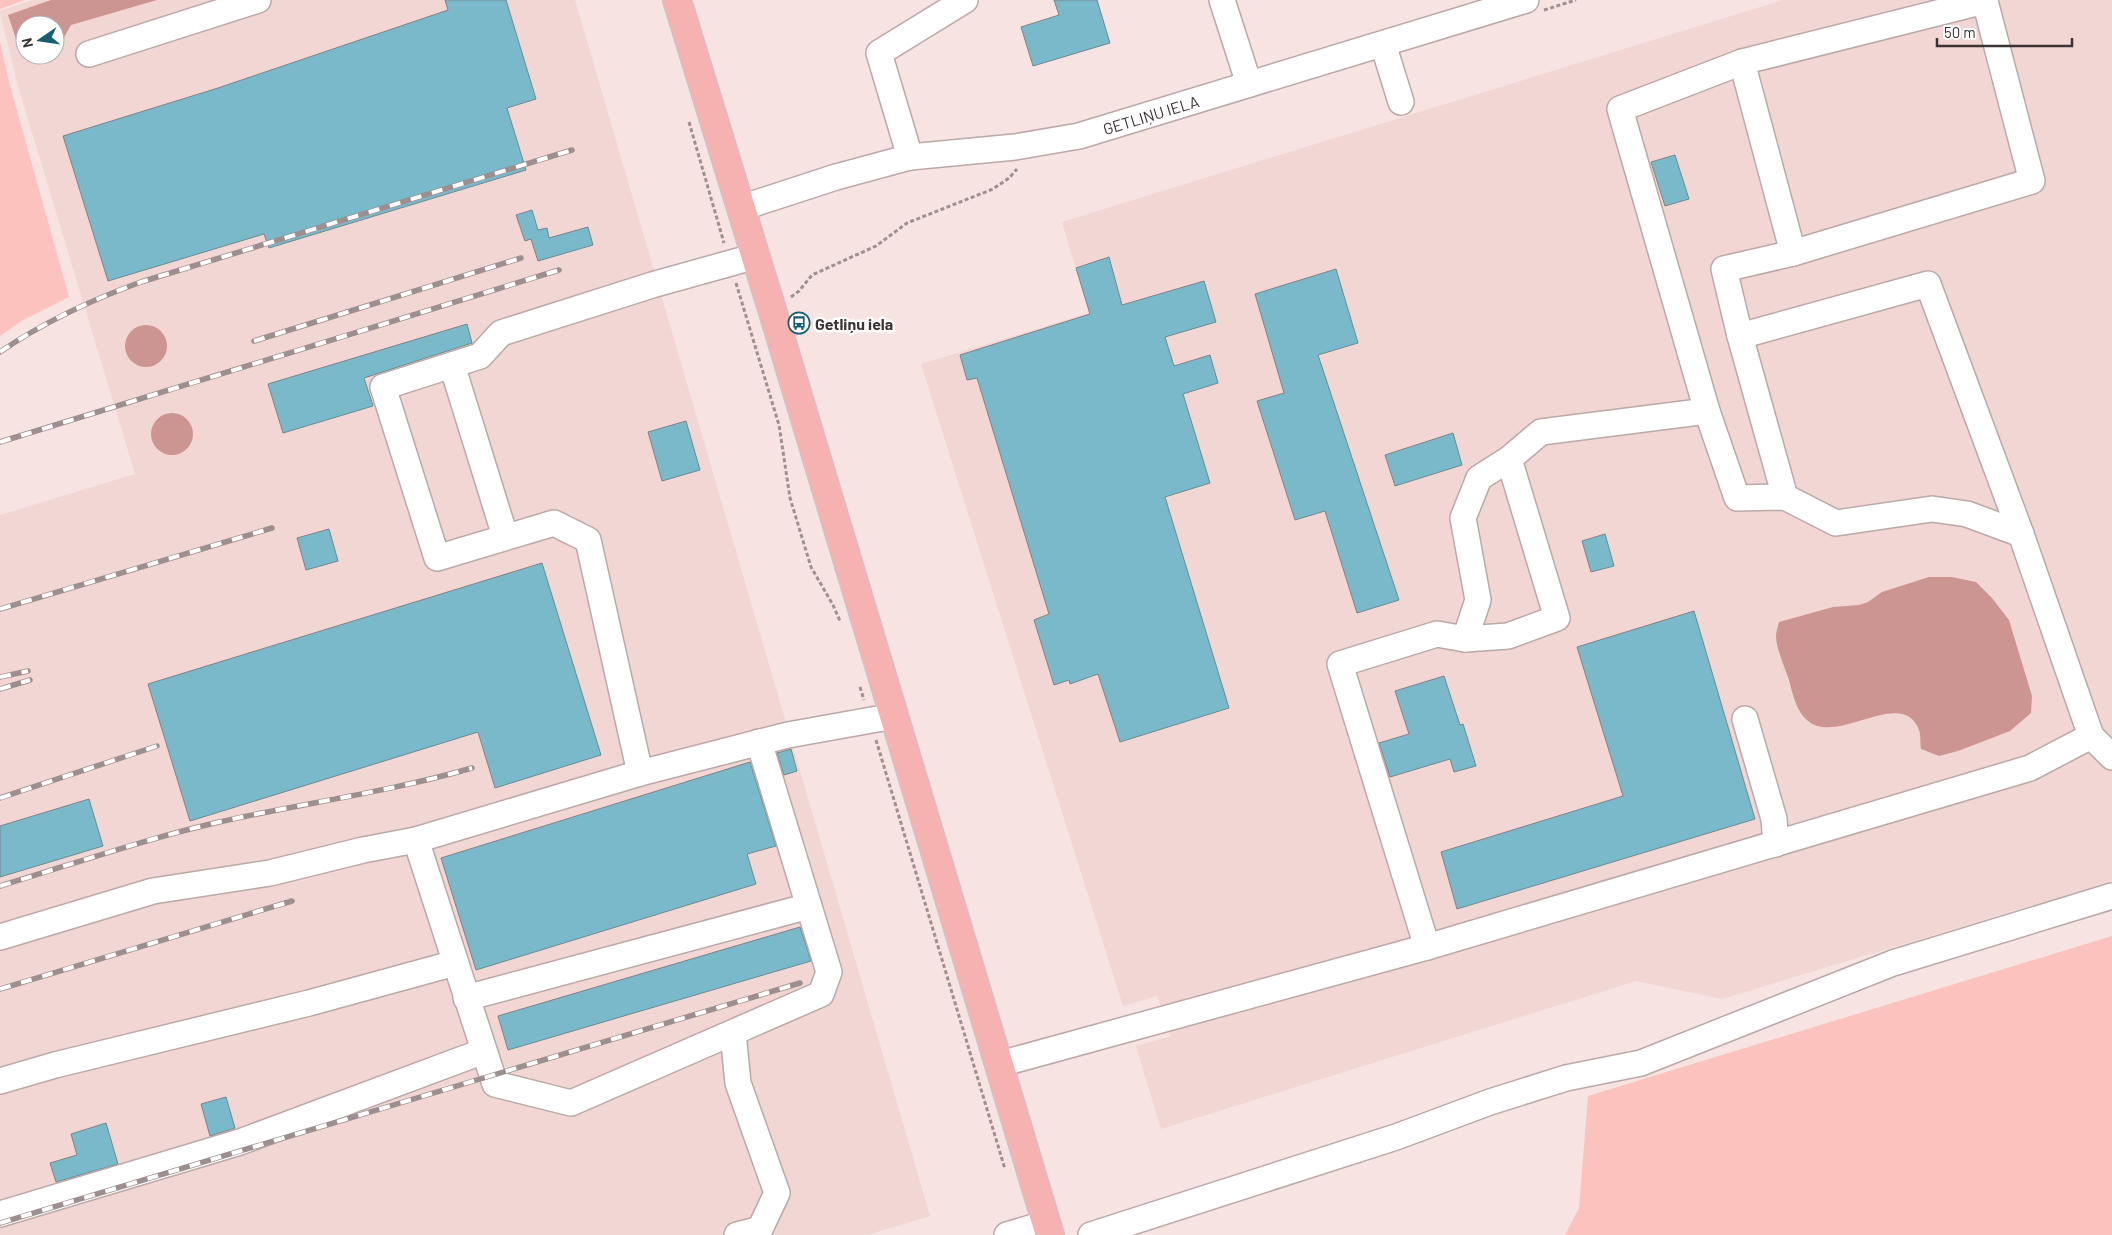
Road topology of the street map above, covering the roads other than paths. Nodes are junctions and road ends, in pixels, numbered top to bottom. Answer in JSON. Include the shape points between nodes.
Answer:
{"nodes":[{"id":1,"x":258,"y":0,"type":"edge"},
{"id":2,"x":677,"y":0,"type":"edge"},
{"id":3,"x":965,"y":0,"type":"edge"},
{"id":4,"x":1222,"y":0,"type":"edge"},
{"id":5,"x":1526,"y":0,"type":"edge"},
{"id":6,"x":1383,"y":44,"type":"junction"},
{"id":7,"x":89,"y":54,"type":"dead end"},
{"id":8,"x":1742,"y":62,"type":"junction"},
{"id":9,"x":1249,"y":84,"type":"junction"},
{"id":10,"x":1401,"y":102,"type":"dead end"},
{"id":11,"x":910,"y":157,"type":"junction"},
{"id":12,"x":741,"y":208,"type":"junction"},
{"id":13,"x":1793,"y":253,"type":"junction"},
{"id":14,"x":756,"y":256,"type":"junction"},
{"id":15,"x":1740,"y":336,"type":"junction"},
{"id":16,"x":452,"y":365,"type":"junction"},
{"id":17,"x":1707,"y":411,"type":"junction"},
{"id":18,"x":1509,"y":459,"type":"junction"},
{"id":19,"x":1785,"y":497,"type":"junction"},
{"id":20,"x":2021,"y":534,"type":"junction"},
{"id":21,"x":505,"y":536,"type":"junction"},
{"id":22,"x":1465,"y":639,"type":"junction"},
{"id":23,"x":882,"y":718,"type":"junction"},
{"id":24,"x":1745,"y":719,"type":"dead end"},
{"id":25,"x":2091,"y":736,"type":"junction"},
{"id":26,"x":759,"y":742,"type":"junction"},
{"id":27,"x":2112,"y":756,"type":"edge"},
{"id":28,"x":640,"y":773,"type":"junction"},
{"id":29,"x":416,"y":840,"type":"junction"},
{"id":30,"x":1776,"y":844,"type":"junction"},
{"id":31,"x":2112,"y":896,"type":"edge"},
{"id":32,"x":809,"y":906,"type":"junction"},
{"id":33,"x":0,"y":937,"type":"edge"},
{"id":34,"x":1427,"y":947,"type":"junction"},
{"id":35,"x":455,"y":963,"type":"junction"},
{"id":36,"x":466,"y":998,"type":"junction"},
{"id":37,"x":733,"y":1033,"type":"junction"},
{"id":38,"x":484,"y":1051,"type":"junction"},
{"id":39,"x":1000,"y":1064,"type":"junction"},
{"id":40,"x":0,"y":1081,"type":"edge"},
{"id":41,"x":0,"y":1214,"type":"edge"},
{"id":42,"x":1049,"y":1229,"type":"edge"},
{"id":43,"x":738,"y":1235,"type":"edge"},
{"id":44,"x":1006,"y":1235,"type":"edge"},
{"id":45,"x":1091,"y":1235,"type":"edge"}],
"edges":[{"from":1,"to":7,"type":"street"},
{"from":2,"to":12,"type":"main road"},
{"from":3,"to":11,"type":"street","via":[[879,53]]},
{"from":4,"to":9,"type":"street"},
{"from":5,"to":6,"type":"street","name":"GETLIŅU IELA"},
{"from":6,"to":9,"type":"street","name":"GETLIŅU IELA"},
{"from":6,"to":10,"type":"street"},
{"from":8,"to":13,"type":"street"},
{"from":8,"to":13,"type":"street","via":[[1985,1],[2032,181]]},
{"from":8,"to":17,"type":"street","via":[[1620,109]]},
{"from":9,"to":11,"type":"street","name":"GETLIŅU IELA","via":[[1079,136],[1015,147]]},
{"from":11,"to":12,"type":"street","name":"GETLIŅU IELA"},
{"from":12,"to":14,"type":"main road"},
{"from":13,"to":15,"type":"street","via":[[1724,269]]},
{"from":14,"to":16,"type":"street","via":[[501,333],[480,356]]},
{"from":14,"to":23,"type":"main road"},
{"from":15,"to":19,"type":"street"},
{"from":15,"to":20,"type":"street","via":[[1928,284]]},
{"from":16,"to":21,"type":"street"},
{"from":16,"to":21,"type":"street","via":[[383,387],[437,558]]},
{"from":17,"to":18,"type":"street","via":[[1541,432]]},
{"from":17,"to":19,"type":"street","via":[[1736,498]]},
{"from":18,"to":22,"type":"street","via":[[1479,478],[1463,518],[1478,600]]},
{"from":18,"to":22,"type":"street","via":[[1556,618],[1508,636]]},
{"from":19,"to":20,"type":"street","via":[[1836,523],[1932,510],[1968,514]]},
{"from":20,"to":25,"type":"street"},
{"from":21,"to":28,"type":"street","via":[[554,523],[588,540]]},
{"from":22,"to":34,"type":"street","via":[[1437,634],[1340,664]]},
{"from":23,"to":26,"type":"street"},
{"from":23,"to":39,"type":"main road"},
{"from":24,"to":30,"type":"street","via":[[1774,819]]},
{"from":25,"to":27,"type":"street"},
{"from":25,"to":30,"type":"street","via":[[2030,768]]},
{"from":26,"to":28,"type":"street"},
{"from":26,"to":32,"type":"street"},
{"from":28,"to":29,"type":"street"},
{"from":29,"to":33,"type":"street","via":[[270,872],[153,891]]},
{"from":29,"to":35,"type":"street"},
{"from":30,"to":34,"type":"street"},
{"from":31,"to":45,"type":"street","via":[[1893,963],[1641,1063],[1566,1078],[1396,1137]]},
{"from":32,"to":36,"type":"street"},
{"from":32,"to":37,"type":"street","via":[[829,972],[821,994]]},
{"from":34,"to":39,"type":"street"},
{"from":35,"to":36,"type":"street"},
{"from":35,"to":40,"type":"street"},
{"from":36,"to":38,"type":"street"},
{"from":37,"to":38,"type":"street","via":[[571,1103],[495,1084]]},
{"from":37,"to":43,"type":"street","via":[[738,1083],[777,1193],[760,1229]]},
{"from":38,"to":41,"type":"street","via":[[240,1142]]},
{"from":39,"to":42,"type":"main road"},
{"from":42,"to":44,"type":"street"}]}
